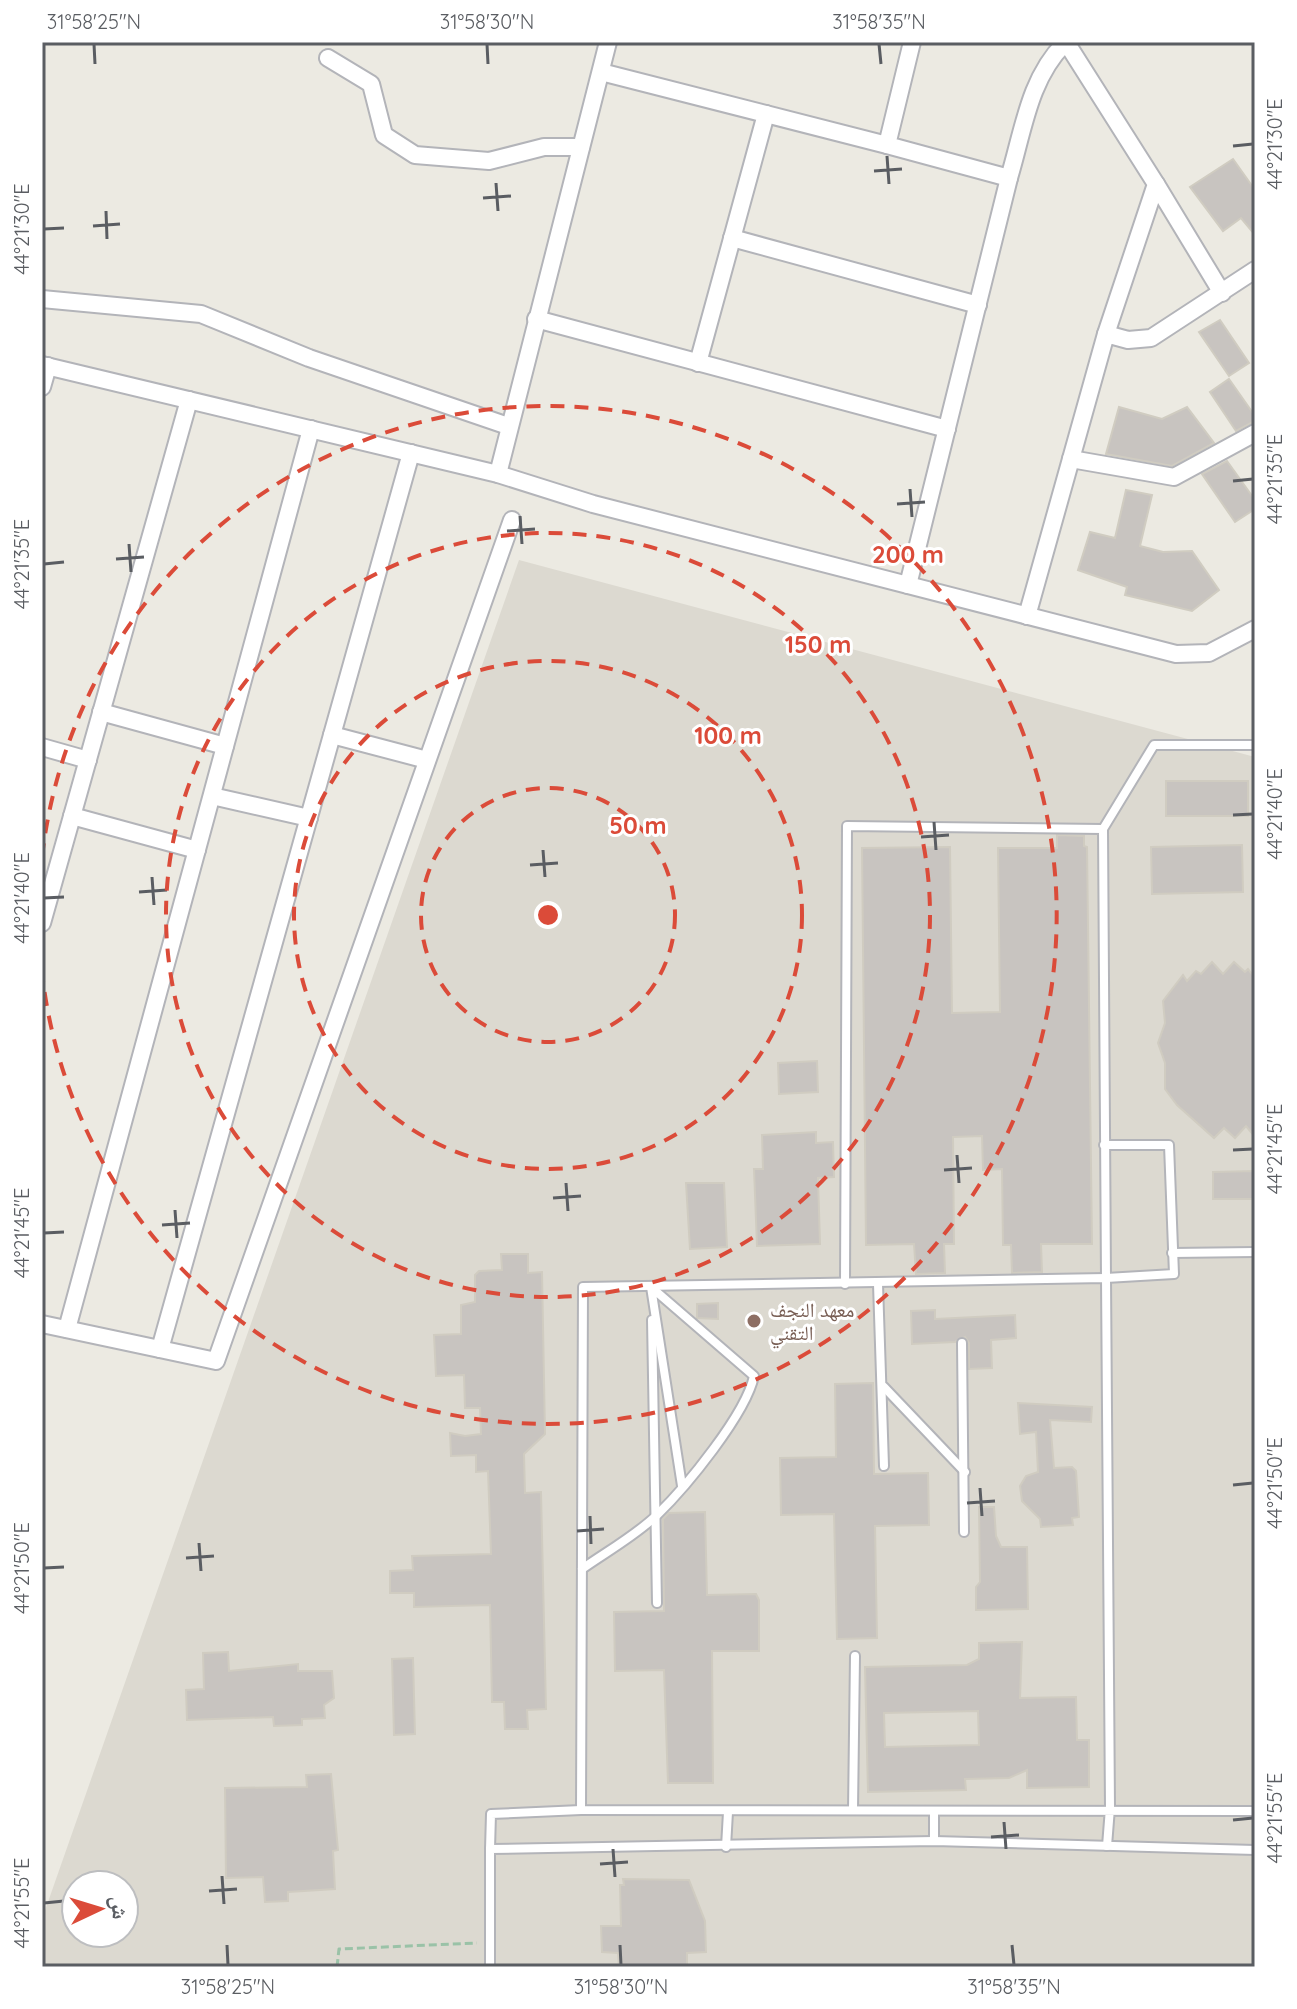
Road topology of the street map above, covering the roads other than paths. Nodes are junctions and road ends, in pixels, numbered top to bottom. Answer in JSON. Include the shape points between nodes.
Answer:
{"nodes":[{"id":1,"x":608,"y":42,"type":"edge"},
{"id":2,"x":912,"y":42,"type":"edge"},
{"id":3,"x":1063,"y":43,"type":"edge"},
{"id":4,"x":328,"y":58,"type":"dead end"},
{"id":5,"x":601,"y":72,"type":"junction"},
{"id":6,"x":766,"y":114,"type":"junction"},
{"id":7,"x":887,"y":145,"type":"junction"},
{"id":8,"x":581,"y":147,"type":"junction"},
{"id":9,"x":1009,"y":178,"type":"junction"},
{"id":10,"x":1156,"y":184,"type":"junction"},
{"id":11,"x":732,"y":238,"type":"junction"},
{"id":12,"x":1255,"y":270,"type":"edge"},
{"id":13,"x":1222,"y":293,"type":"junction"},
{"id":14,"x":42,"y":299,"type":"edge"},
{"id":15,"x":978,"y":305,"type":"junction"},
{"id":16,"x":536,"y":319,"type":"junction"},
{"id":17,"x":1106,"y":334,"type":"junction"},
{"id":18,"x":698,"y":363,"type":"junction"},
{"id":19,"x":45,"y":365,"type":"edge"},
{"id":20,"x":42,"y":387,"type":"edge"},
{"id":21,"x":189,"y":400,"type":"junction"},
{"id":22,"x":508,"y":426,"type":"junction"},
{"id":23,"x":311,"y":429,"type":"junction"},
{"id":24,"x":947,"y":429,"type":"junction"},
{"id":25,"x":1255,"y":433,"type":"edge"},
{"id":26,"x":411,"y":453,"type":"junction"},
{"id":27,"x":1071,"y":459,"type":"junction"},
{"id":28,"x":498,"y":474,"type":"junction"},
{"id":29,"x":512,"y":520,"type":"dead end"},
{"id":30,"x":908,"y":585,"type":"junction"},
{"id":31,"x":1027,"y":616,"type":"junction"},
{"id":32,"x":1255,"y":629,"type":"edge"},
{"id":33,"x":101,"y":712,"type":"junction"},
{"id":34,"x":332,"y":735,"type":"junction"},
{"id":35,"x":1255,"y":745,"type":"edge"},
{"id":36,"x":225,"y":746,"type":"junction"},
{"id":37,"x":42,"y":747,"type":"edge"},
{"id":38,"x":88,"y":760,"type":"junction"},
{"id":39,"x":427,"y":760,"type":"junction"},
{"id":40,"x":212,"y":796,"type":"junction"},
{"id":41,"x":72,"y":816,"type":"junction"},
{"id":42,"x":309,"y":818,"type":"junction"},
{"id":43,"x":1103,"y":829,"type":"junction"},
{"id":44,"x":197,"y":850,"type":"junction"},
{"id":45,"x":42,"y":923,"type":"edge"},
{"id":46,"x":1104,"y":1145,"type":"junction"},
{"id":47,"x":1255,"y":1252,"type":"edge"},
{"id":48,"x":1172,"y":1253,"type":"junction"},
{"id":49,"x":1106,"y":1278,"type":"junction"},
{"id":50,"x":845,"y":1284,"type":"junction"},
{"id":51,"x":878,"y":1284,"type":"junction"},
{"id":52,"x":651,"y":1287,"type":"junction"},
{"id":53,"x":42,"y":1324,"type":"edge"},
{"id":54,"x":67,"y":1329,"type":"junction"},
{"id":55,"x":962,"y":1343,"type":"dead end"},
{"id":56,"x":160,"y":1349,"type":"junction"},
{"id":57,"x":883,"y":1387,"type":"junction"},
{"id":58,"x":884,"y":1466,"type":"dead end"},
{"id":59,"x":965,"y":1472,"type":"junction"},
{"id":60,"x":682,"y":1486,"type":"junction"},
{"id":61,"x":656,"y":1516,"type":"junction"},
{"id":62,"x":964,"y":1532,"type":"dead end"},
{"id":63,"x":582,"y":1569,"type":"junction"},
{"id":64,"x":657,"y":1603,"type":"dead end"},
{"id":65,"x":855,"y":1656,"type":"dead end"},
{"id":66,"x":1110,"y":1808,"type":"junction"},
{"id":67,"x":581,"y":1810,"type":"junction"},
{"id":68,"x":853,"y":1810,"type":"junction"},
{"id":69,"x":934,"y":1811,"type":"junction"},
{"id":70,"x":1255,"y":1811,"type":"edge"},
{"id":71,"x":728,"y":1812,"type":"junction"},
{"id":72,"x":934,"y":1841,"type":"junction"},
{"id":73,"x":1107,"y":1846,"type":"junction"},
{"id":74,"x":726,"y":1847,"type":"junction"},
{"id":75,"x":490,"y":1849,"type":"junction"},
{"id":76,"x":1255,"y":1850,"type":"edge"},
{"id":77,"x":490,"y":1967,"type":"edge"}],
"edges":[{"from":1,"to":5,"type":"street"},
{"from":2,"to":7,"type":"street"},
{"from":3,"to":9,"type":"street","via":[[1038,80]]},
{"from":3,"to":10,"type":"street"},
{"from":4,"to":8,"type":"street","via":[[371,84],[384,135],[415,155],[489,161],[544,147]]},
{"from":5,"to":6,"type":"street"},
{"from":5,"to":8,"type":"street"},
{"from":6,"to":7,"type":"street"},
{"from":6,"to":11,"type":"street"},
{"from":7,"to":9,"type":"street"},
{"from":8,"to":16,"type":"street"},
{"from":9,"to":15,"type":"street"},
{"from":10,"to":13,"type":"street"},
{"from":10,"to":17,"type":"street"},
{"from":11,"to":15,"type":"street"},
{"from":11,"to":18,"type":"street"},
{"from":12,"to":13,"type":"street"},
{"from":13,"to":17,"type":"street","via":[[1151,338],[1128,340]]},
{"from":14,"to":22,"type":"street","via":[[201,314],[309,358]]},
{"from":15,"to":24,"type":"street"},
{"from":16,"to":18,"type":"street"},
{"from":16,"to":22,"type":"street"},
{"from":17,"to":27,"type":"street"},
{"from":18,"to":24,"type":"street"},
{"from":19,"to":20,"type":"street"},
{"from":19,"to":21,"type":"street"},
{"from":21,"to":23,"type":"street"},
{"from":21,"to":33,"type":"street"},
{"from":22,"to":28,"type":"street"},
{"from":23,"to":26,"type":"street"},
{"from":23,"to":36,"type":"street"},
{"from":24,"to":30,"type":"street"},
{"from":25,"to":27,"type":"street","via":[[1174,477]]},
{"from":26,"to":28,"type":"street"},
{"from":26,"to":34,"type":"street"},
{"from":27,"to":31,"type":"street"},
{"from":28,"to":30,"type":"street","via":[[593,504]]},
{"from":29,"to":39,"type":"street"},
{"from":30,"to":31,"type":"street"},
{"from":31,"to":32,"type":"street","via":[[1176,654],[1209,653]]},
{"from":33,"to":36,"type":"street"},
{"from":33,"to":38,"type":"street"},
{"from":34,"to":39,"type":"street"},
{"from":34,"to":42,"type":"street"},
{"from":35,"to":43,"type":"lane","via":[[1154,745]]},
{"from":36,"to":40,"type":"street"},
{"from":37,"to":38,"type":"street"},
{"from":38,"to":41,"type":"street"},
{"from":39,"to":56,"type":"street","via":[[216,1361]]},
{"from":40,"to":42,"type":"street"},
{"from":40,"to":44,"type":"street"},
{"from":41,"to":44,"type":"street"},
{"from":41,"to":45,"type":"street"},
{"from":42,"to":56,"type":"street"},
{"from":43,"to":46,"type":"lane"},
{"from":43,"to":50,"type":"lane","via":[[847,826]]},
{"from":44,"to":54,"type":"street"},
{"from":46,"to":48,"type":"lane","via":[[1169,1145]]},
{"from":46,"to":49,"type":"lane"},
{"from":47,"to":48,"type":"lane"},
{"from":48,"to":49,"type":"lane","via":[[1174,1274]]},
{"from":49,"to":51,"type":"lane"},
{"from":49,"to":66,"type":"lane"},
{"from":50,"to":51,"type":"lane"},
{"from":50,"to":52,"type":"lane"},
{"from":51,"to":57,"type":"lane"},
{"from":52,"to":60,"type":"lane"},
{"from":52,"to":60,"type":"lane","via":[[754,1376],[750,1397]]},
{"from":52,"to":61,"type":"lane"},
{"from":52,"to":63,"type":"lane","via":[[583,1287]]},
{"from":53,"to":54,"type":"street"},
{"from":54,"to":56,"type":"street"},
{"from":55,"to":59,"type":"lane"},
{"from":57,"to":58,"type":"lane"},
{"from":57,"to":59,"type":"lane"},
{"from":59,"to":62,"type":"lane"},
{"from":60,"to":61,"type":"lane"},
{"from":61,"to":63,"type":"lane"},
{"from":61,"to":64,"type":"lane"},
{"from":63,"to":67,"type":"lane"},
{"from":65,"to":68,"type":"lane"},
{"from":66,"to":69,"type":"lane"},
{"from":66,"to":70,"type":"lane"},
{"from":66,"to":73,"type":"lane"},
{"from":67,"to":71,"type":"lane"},
{"from":67,"to":75,"type":"lane","via":[[491,1814]]},
{"from":68,"to":69,"type":"lane"},
{"from":68,"to":71,"type":"lane"},
{"from":69,"to":72,"type":"lane"},
{"from":71,"to":74,"type":"lane"},
{"from":72,"to":73,"type":"lane"},
{"from":72,"to":74,"type":"lane"},
{"from":73,"to":76,"type":"lane"},
{"from":74,"to":75,"type":"lane"},
{"from":75,"to":77,"type":"lane"}]}
